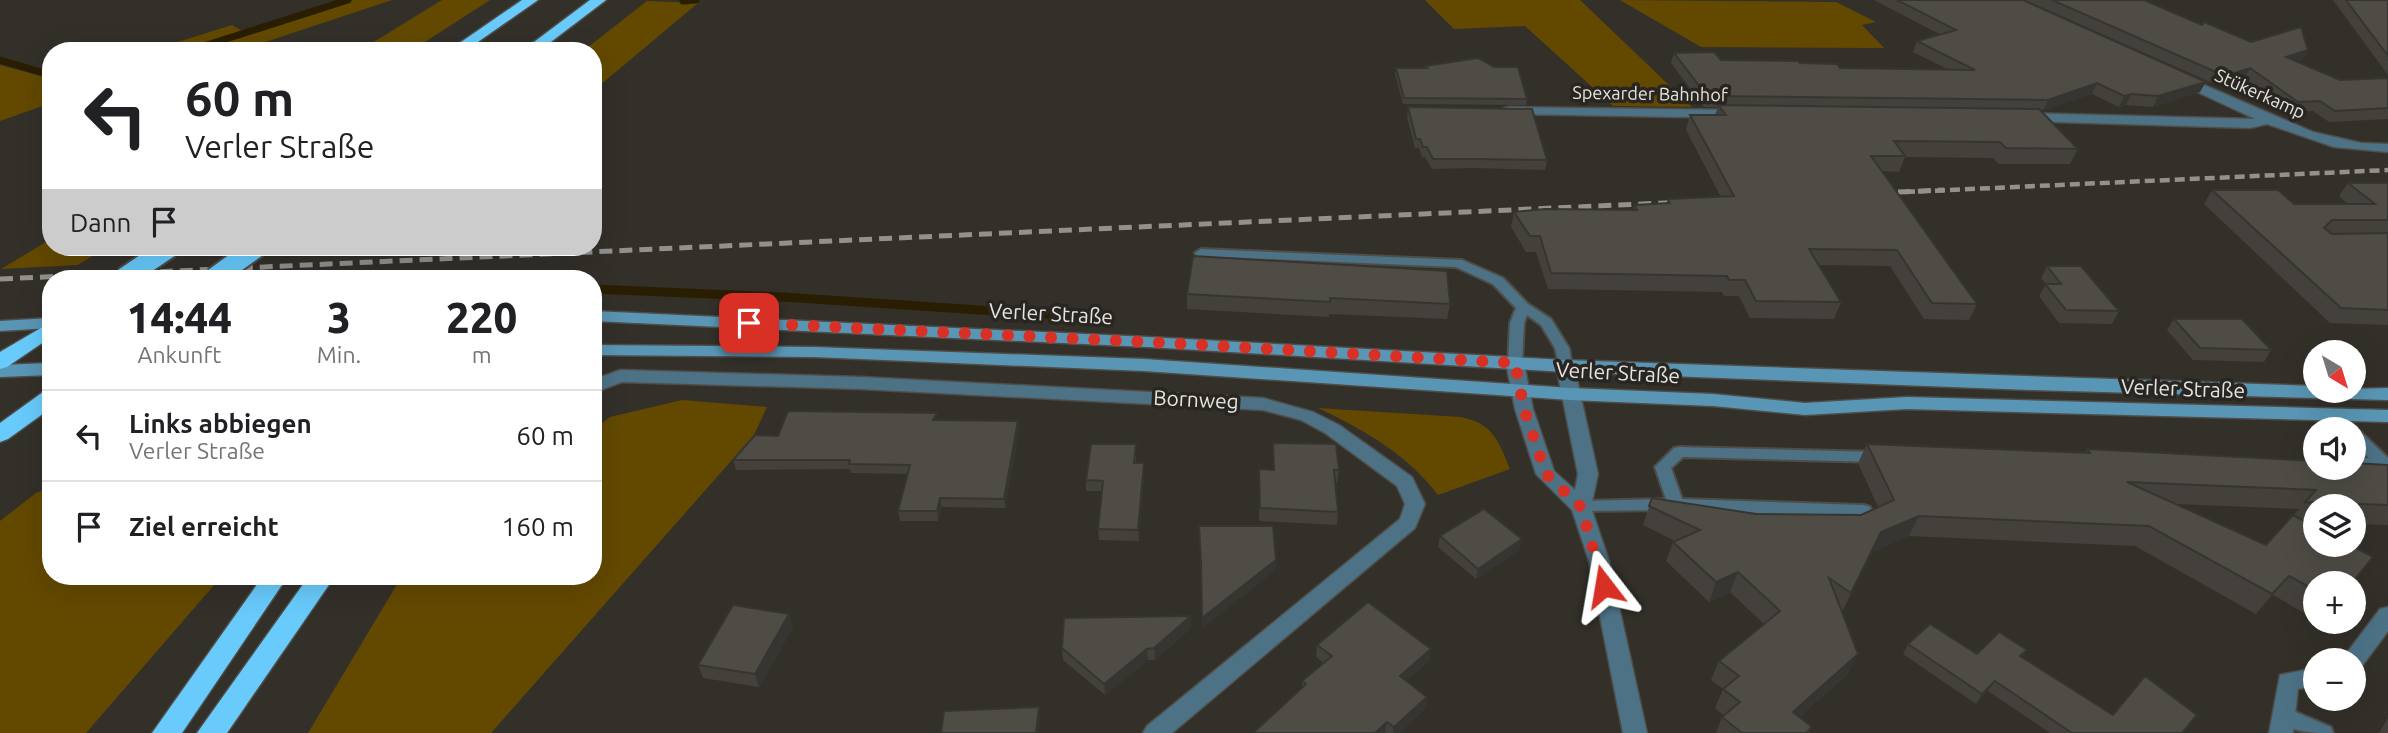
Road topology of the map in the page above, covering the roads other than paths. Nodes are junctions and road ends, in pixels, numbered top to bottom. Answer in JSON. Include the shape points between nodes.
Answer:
{"nodes":[{"id":1,"x":531,"y":0,"type":"edge"},
{"id":2,"x":599,"y":0,"type":"edge"},
{"id":3,"x":468,"y":42,"type":"edge"},
{"id":4,"x":541,"y":42,"type":"edge"},
{"id":5,"x":2171,"y":74,"type":"edge"},
{"id":6,"x":1488,"y":111,"type":"edge"},
{"id":7,"x":1750,"y":114,"type":"edge"},
{"id":8,"x":2011,"y":117,"type":"edge"},
{"id":9,"x":2271,"y":119,"type":"junction"},
{"id":10,"x":2388,"y":148,"type":"edge"},
{"id":11,"x":1201,"y":253,"type":"edge"},
{"id":12,"x":157,"y":256,"type":"edge"},
{"id":13,"x":245,"y":256,"type":"edge"},
{"id":14,"x":136,"y":270,"type":"edge"},
{"id":15,"x":225,"y":270,"type":"edge"},
{"id":16,"x":1522,"y":307,"type":"junction"},
{"id":17,"x":602,"y":316,"type":"edge"},
{"id":18,"x":0,"y":326,"type":"edge"},
{"id":19,"x":42,"y":326,"type":"edge"},
{"id":20,"x":42,"y":332,"type":"edge"},
{"id":21,"x":602,"y":350,"type":"edge"},
{"id":22,"x":0,"y":362,"type":"edge"},
{"id":23,"x":1515,"y":363,"type":"junction"},
{"id":24,"x":1565,"y":366,"type":"junction"},
{"id":25,"x":42,"y":369,"type":"edge"},
{"id":26,"x":0,"y":371,"type":"edge"},
{"id":27,"x":602,"y":383,"type":"edge"},
{"id":28,"x":1519,"y":390,"type":"junction"},
{"id":29,"x":1570,"y":394,"type":"junction"},
{"id":30,"x":2388,"y":394,"type":"edge"},
{"id":31,"x":42,"y":403,"type":"edge"},
{"id":32,"x":2388,"y":416,"type":"edge"},
{"id":33,"x":2366,"y":419,"type":"edge"},
{"id":34,"x":2303,"y":420,"type":"edge"},
{"id":35,"x":0,"y":433,"type":"edge"},
{"id":36,"x":2366,"y":444,"type":"edge"},
{"id":37,"x":1900,"y":457,"type":"edge"},
{"id":38,"x":2366,"y":463,"type":"edge"},
{"id":39,"x":2386,"y":463,"type":"edge"},
{"id":40,"x":1675,"y":504,"type":"junction"},
{"id":41,"x":1581,"y":507,"type":"junction"},
{"id":42,"x":1864,"y":511,"type":"edge"},
{"id":43,"x":270,"y":585,"type":"edge"},
{"id":44,"x":317,"y":585,"type":"edge"},
{"id":45,"x":2388,"y":615,"type":"edge"},
{"id":46,"x":2363,"y":648,"type":"edge"},
{"id":47,"x":2303,"y":679,"type":"edge"},
{"id":48,"x":2282,"y":724,"type":"edge"},
{"id":49,"x":166,"y":733,"type":"edge"},
{"id":50,"x":211,"y":733,"type":"edge"},
{"id":51,"x":1155,"y":733,"type":"edge"},
{"id":52,"x":1635,"y":733,"type":"edge"},
{"id":53,"x":2323,"y":733,"type":"edge"}],
"edges":[{"from":1,"to":3,"type":"highway"},
{"from":2,"to":4,"type":"highway"},
{"from":5,"to":9,"type":"street","name":"Stükerkamp"},
{"from":6,"to":7,"type":"street","name":"Spexarder Bahnhof"},
{"from":8,"to":9,"type":"street","via":[[2250,124]]},
{"from":9,"to":10,"type":"street","name":"Stükerkamp","via":[[2345,146]]},
{"from":11,"to":16,"type":"lane","via":[[1458,263],[1498,281]]},
{"from":12,"to":14,"type":"highway","bridge":true},
{"from":13,"to":15,"type":"highway","bridge":true},
{"from":16,"to":23,"type":"lane"},
{"from":16,"to":24,"type":"lane","via":[[1546,322],[1562,348]]},
{"from":17,"to":23,"type":"main road","name":"Verler Straße"},
{"from":18,"to":19,"type":"main road"},
{"from":20,"to":22,"type":"highway"},
{"from":21,"to":28,"type":"main road","name":"Verler Straße","via":[[814,352],[1144,365]]},
{"from":23,"to":24,"type":"main road","name":"Verler Straße"},
{"from":23,"to":28,"type":"street"},
{"from":24,"to":29,"type":"street"},
{"from":24,"to":30,"type":"main road","name":"Verler Straße"},
{"from":25,"to":26,"type":"main road"},
{"from":27,"to":51,"type":"street","name":"Bornweg","via":[[620,376],[861,383],[1263,404],[1307,415],[1405,482],[1415,504],[1408,523]]},
{"from":28,"to":29,"type":"main road","name":"Verler Straße"},
{"from":28,"to":41,"type":"street","via":[[1546,474]]},
{"from":29,"to":34,"type":"main road","name":"Verler Straße","via":[[1805,409],[1907,403]]},
{"from":29,"to":41,"type":"street","via":[[1588,474]]},
{"from":31,"to":35,"type":"highway"},
{"from":32,"to":33,"type":"main road","name":"Verler Straße"},
{"from":36,"to":39,"type":"lane"},
{"from":37,"to":40,"type":"lane","via":[[1679,453],[1663,467]]},
{"from":38,"to":39,"type":"lane"},
{"from":40,"to":41,"type":"lane"},
{"from":40,"to":42,"type":"lane"},
{"from":41,"to":52,"type":"street","via":[[1599,561]]},
{"from":43,"to":49,"type":"highway"},
{"from":44,"to":50,"type":"highway"},
{"from":45,"to":46,"type":"street"},
{"from":47,"to":48,"type":"street","via":[[2288,682]]},
{"from":48,"to":53,"type":"lane"}]}
